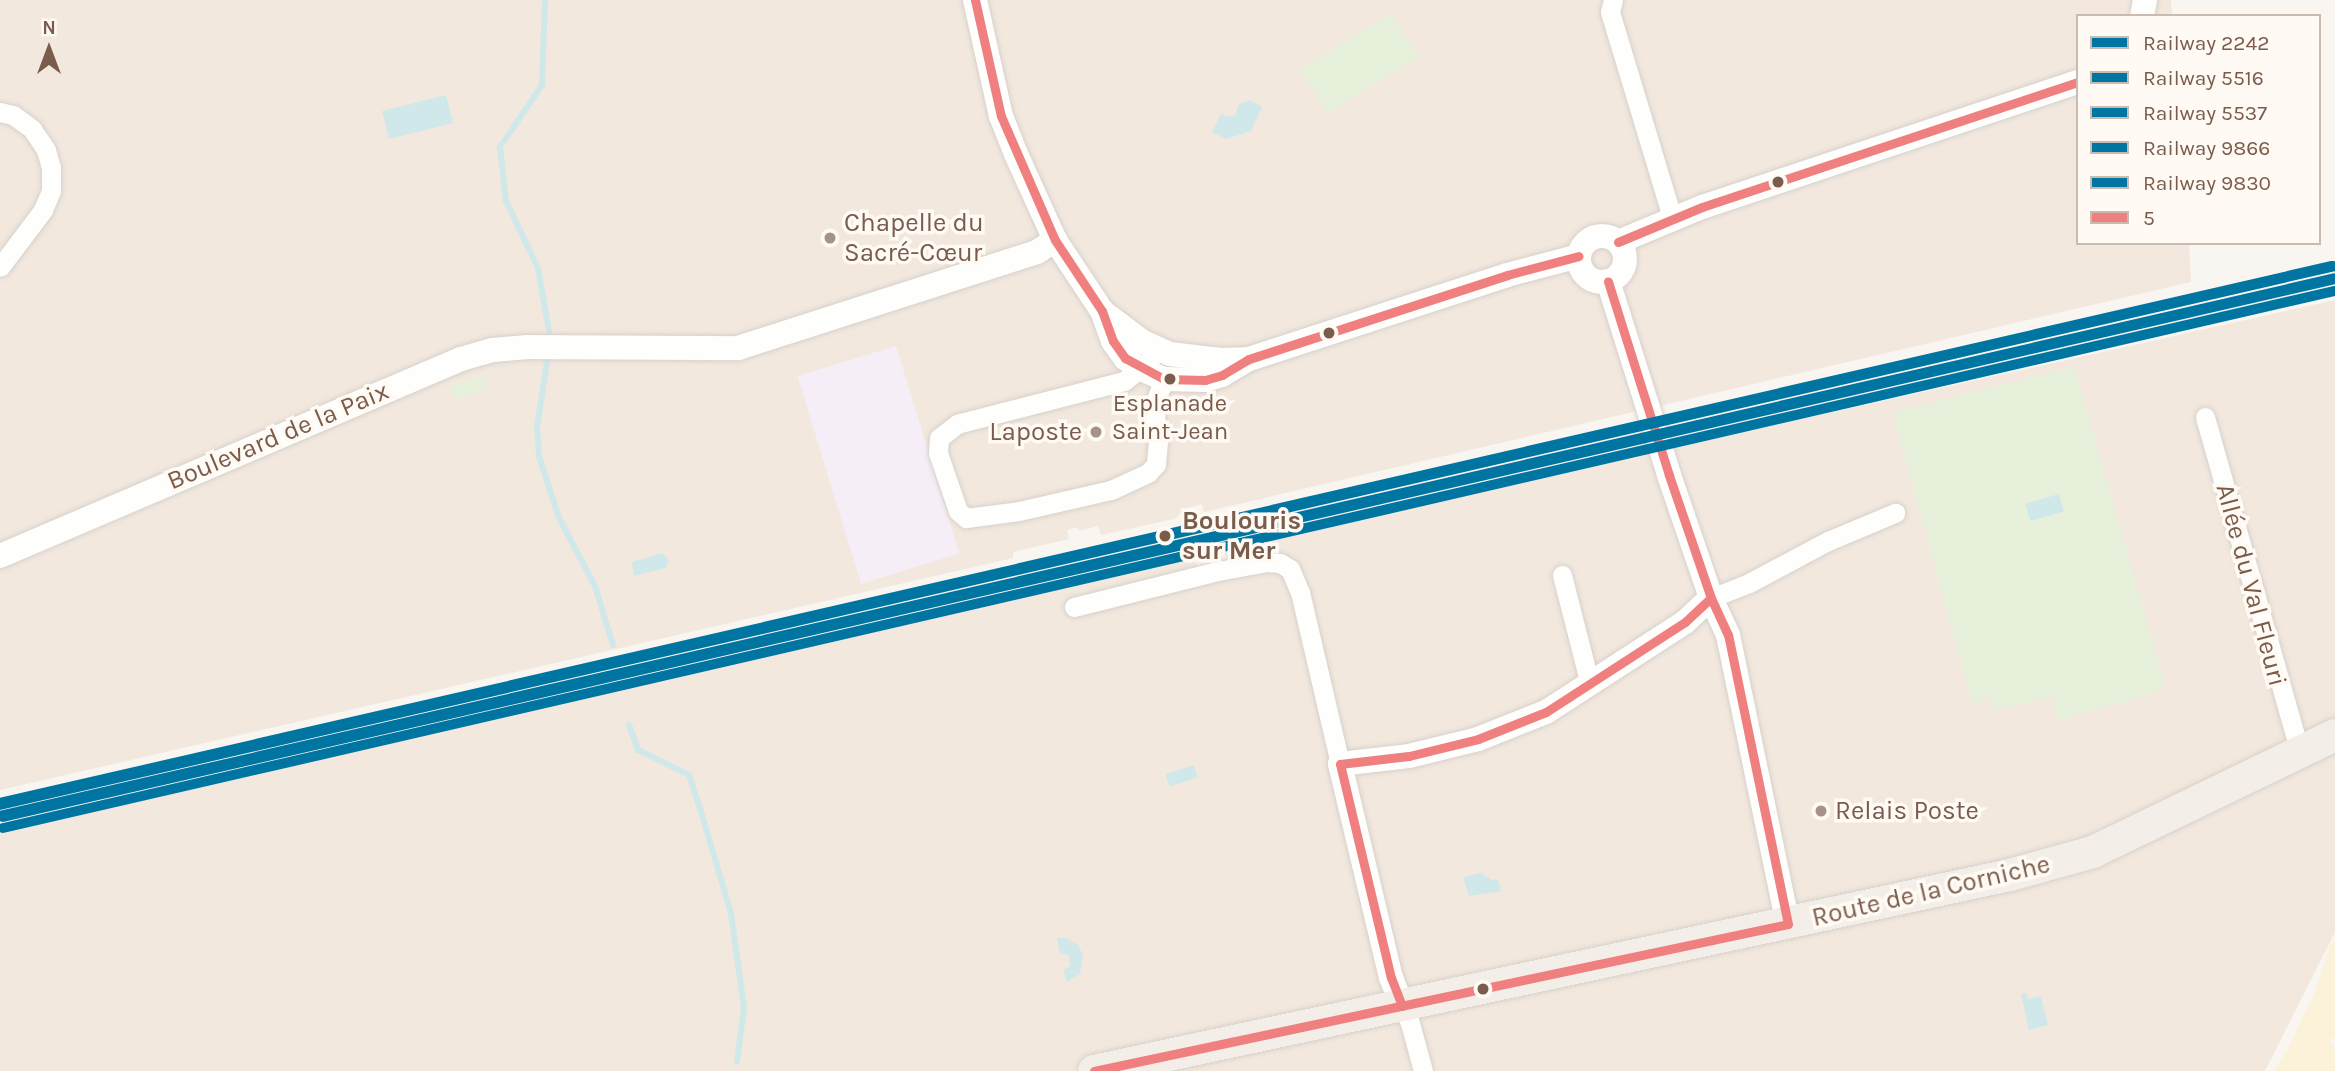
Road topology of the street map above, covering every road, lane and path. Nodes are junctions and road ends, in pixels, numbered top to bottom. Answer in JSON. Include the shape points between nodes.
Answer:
{"nodes":[{"id":1,"x":975,"y":0,"type":"edge"},
{"id":2,"x":1613,"y":0,"type":"edge"},
{"id":3,"x":2076,"y":83,"type":"edge"},
{"id":4,"x":0,"y":112,"type":"edge"},
{"id":5,"x":1672,"y":217,"type":"junction"},
{"id":6,"x":1055,"y":240,"type":"junction"},
{"id":7,"x":1618,"y":242,"type":"junction"},
{"id":8,"x":1579,"y":257,"type":"junction"},
{"id":9,"x":0,"y":267,"type":"edge"},
{"id":10,"x":1608,"y":281,"type":"junction"},
{"id":11,"x":1154,"y":360,"type":"junction"},
{"id":12,"x":2205,"y":417,"type":"dead end"},
{"id":13,"x":1895,"y":513,"type":"dead end"},
{"id":14,"x":0,"y":556,"type":"edge"},
{"id":15,"x":1562,"y":575,"type":"dead end"},
{"id":16,"x":1711,"y":598,"type":"junction"},
{"id":17,"x":1074,"y":607,"type":"dead end"},
{"id":18,"x":1590,"y":685,"type":"junction"},
{"id":19,"x":2335,"y":735,"type":"edge"},
{"id":20,"x":2300,"y":753,"type":"junction"},
{"id":21,"x":1340,"y":764,"type":"junction"},
{"id":22,"x":1788,"y":924,"type":"junction"},
{"id":23,"x":1402,"y":1006,"type":"junction"},
{"id":24,"x":1094,"y":1071,"type":"edge"},
{"id":25,"x":1423,"y":1071,"type":"edge"}],
"edges":[{"from":1,"to":6,"type":"street","via":[[1001,117]]},
{"from":2,"to":5,"type":"street","via":[[1611,12]]},
{"from":3,"to":5,"type":"street"},
{"from":4,"to":9,"type":"street","via":[[13,114],[32,129],[51,168],[51,191],[43,210]]},
{"from":5,"to":7,"type":"street"},
{"from":6,"to":11,"type":"street","via":[[1102,311],[1125,358]]},
{"from":6,"to":14,"type":"street","name":"Boulevard de la Paix","via":[[1037,252],[738,348],[564,346],[493,350],[461,359]]},
{"from":7,"to":8,"type":"street","via":[[1598,236],[1585,243]]},
{"from":7,"to":10,"type":"street","via":[[1625,261],[1620,274]]},
{"from":8,"to":10,"type":"street","via":[[1587,277]]},
{"from":8,"to":11,"type":"street","via":[[1507,275],[1249,359]]},
{"from":10,"to":16,"type":"street"},
{"from":11,"to":11,"type":"street","via":[[1124,381],[957,424],[939,438],[938,453],[958,511],[966,518],[1019,511],[1111,490],[1148,473],[1156,464],[1158,442]]},
{"from":12,"to":20,"type":"street","name":"Allée du Val Fleuri"},
{"from":13,"to":16,"type":"street"},
{"from":15,"to":18,"type":"street"},
{"from":16,"to":18,"type":"street","via":[[1685,622]]},
{"from":16,"to":22,"type":"street","via":[[1728,635]]},
{"from":17,"to":21,"type":"street","via":[[1213,572],[1280,563],[1290,569],[1300,592]]},
{"from":18,"to":21,"type":"street","via":[[1546,712],[1478,739],[1409,756]]},
{"from":19,"to":20,"type":"main road","name":"Route de la Corniche"},
{"from":20,"to":22,"type":"main road","name":"Route de la Corniche","via":[[2093,852]]},
{"from":21,"to":23,"type":"street","via":[[1388,966]]},
{"from":22,"to":23,"type":"main road","name":"Route de la Corniche"},
{"from":23,"to":24,"type":"main road","name":"Route de la Corniche"},
{"from":23,"to":25,"type":"street"}]}
